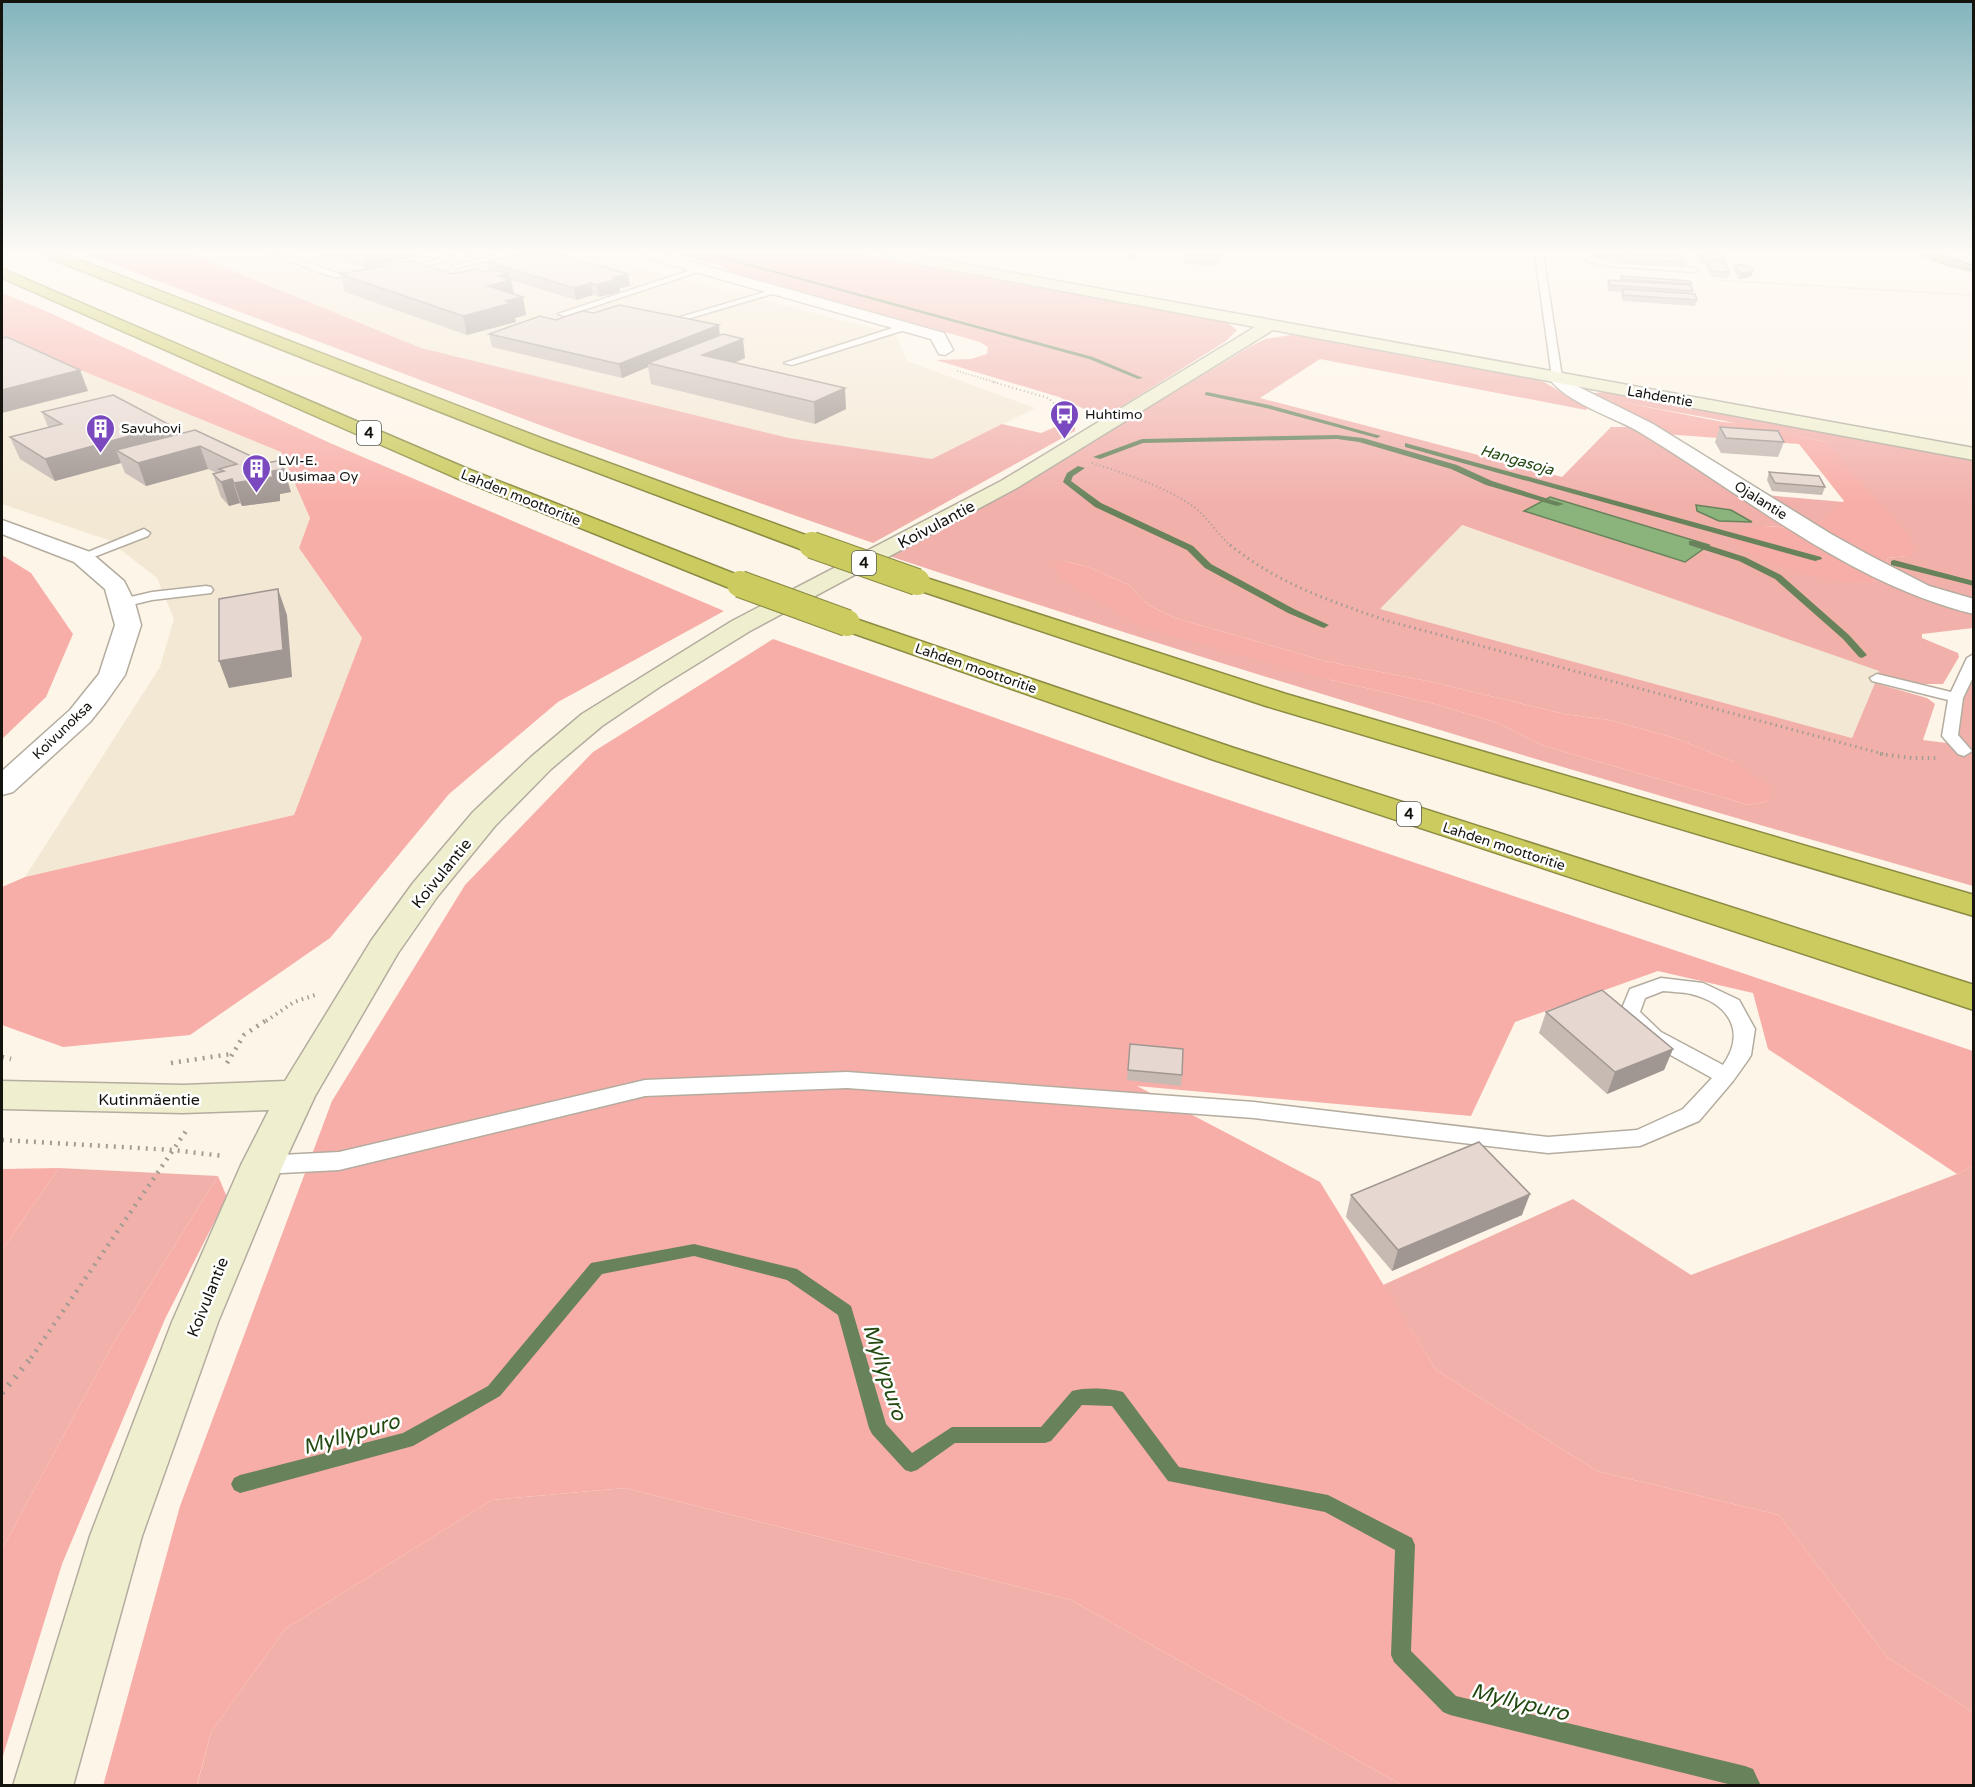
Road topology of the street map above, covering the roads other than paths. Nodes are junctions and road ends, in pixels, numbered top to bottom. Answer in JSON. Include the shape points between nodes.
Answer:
{"nodes":[{"id":1,"x":150,"y":337,"type":"edge"},
{"id":2,"x":266,"y":337,"type":"edge"},
{"id":3,"x":872,"y":337,"type":"edge"},
{"id":4,"x":939,"y":337,"type":"edge"},
{"id":5,"x":1249,"y":337,"type":"edge"},
{"id":6,"x":1343,"y":337,"type":"edge"},
{"id":7,"x":1551,"y":337,"type":"edge"},
{"id":8,"x":945,"y":350,"type":"dead end"},
{"id":9,"x":789,"y":363,"type":"dead end"},
{"id":10,"x":1557,"y":377,"type":"junction"},
{"id":11,"x":1974,"y":454,"type":"edge"},
{"id":12,"x":2,"y":527,"type":"edge"},
{"id":13,"x":144,"y":533,"type":"dead end"},
{"id":14,"x":82,"y":557,"type":"junction"},
{"id":15,"x":206,"y":590,"type":"dead end"},
{"id":16,"x":123,"y":603,"type":"junction"},
{"id":17,"x":1974,"y":607,"type":"edge"},
{"id":18,"x":1974,"y":658,"type":"edge"},
{"id":19,"x":1877,"y":678,"type":"dead end"},
{"id":20,"x":1956,"y":698,"type":"junction"},
{"id":21,"x":1964,"y":751,"type":"road end"},
{"id":22,"x":2,"y":786,"type":"edge"},
{"id":23,"x":1974,"y":906,"type":"edge"},
{"id":24,"x":1974,"y":998,"type":"edge"},
{"id":25,"x":1726,"y":1076,"type":"junction"},
{"id":26,"x":2,"y":1095,"type":"edge"},
{"id":27,"x":296,"y":1095,"type":"junction"},
{"id":28,"x":262,"y":1165,"type":"junction"},
{"id":29,"x":43,"y":1785,"type":"edge"}],
"edges":[{"from":1,"to":24,"type":"highway","name":"Lahden moottoritie","number":"4","bridge":true,"via":[[461,473],[847,623],[1224,754]]},
{"from":2,"to":23,"type":"highway","number":"4","bridge":true,"via":[[539,444],[917,582],[1276,700]]},
{"from":3,"to":9,"type":"lane"},
{"from":4,"to":8,"type":"street"},
{"from":5,"to":27,"type":"street","name":"Koivulantie","via":[[1008,485],[741,626],[592,720],[540,763],[484,819],[425,890],[383,948]]},
{"from":6,"to":10,"type":"street","name":"Lahdentie"},
{"from":7,"to":10,"type":"lane"},
{"from":10,"to":11,"type":"street","name":"Lahdentie"},
{"from":10,"to":17,"type":"street","name":"Ojalantie","via":[[1569,389],[1646,428],[1859,560],[1921,591]]},
{"from":12,"to":14,"type":"street","name":"Koivunoksa"},
{"from":13,"to":14,"type":"lane"},
{"from":14,"to":16,"type":"street","name":"Koivunoksa","via":[[116,586]]},
{"from":15,"to":16,"type":"lane"},
{"from":16,"to":22,"type":"street","name":"Koivunoksa","via":[[128,626],[112,675],[80,716]]},
{"from":18,"to":20,"type":"lane"},
{"from":19,"to":20,"type":"lane"},
{"from":20,"to":21,"type":"lane","via":[[1950,736]]},
{"from":25,"to":25,"type":"lane","via":[[1741,1055],[1745,1029],[1732,1005],[1696,988],[1661,984],[1637,994],[1630,1013],[1654,1036]]},
{"from":25,"to":28,"type":"lane","via":[[1691,1114],[1640,1138],[1548,1145],[1254,1110],[847,1080],[645,1088],[339,1161]]},
{"from":26,"to":27,"type":"street","name":"Kutinmäentie","via":[[206,1099]]},
{"from":27,"to":28,"type":"street","name":"Koivulantie"},
{"from":28,"to":29,"type":"street","name":"Koivulantie","via":[[195,1322],[116,1536]]}]}
